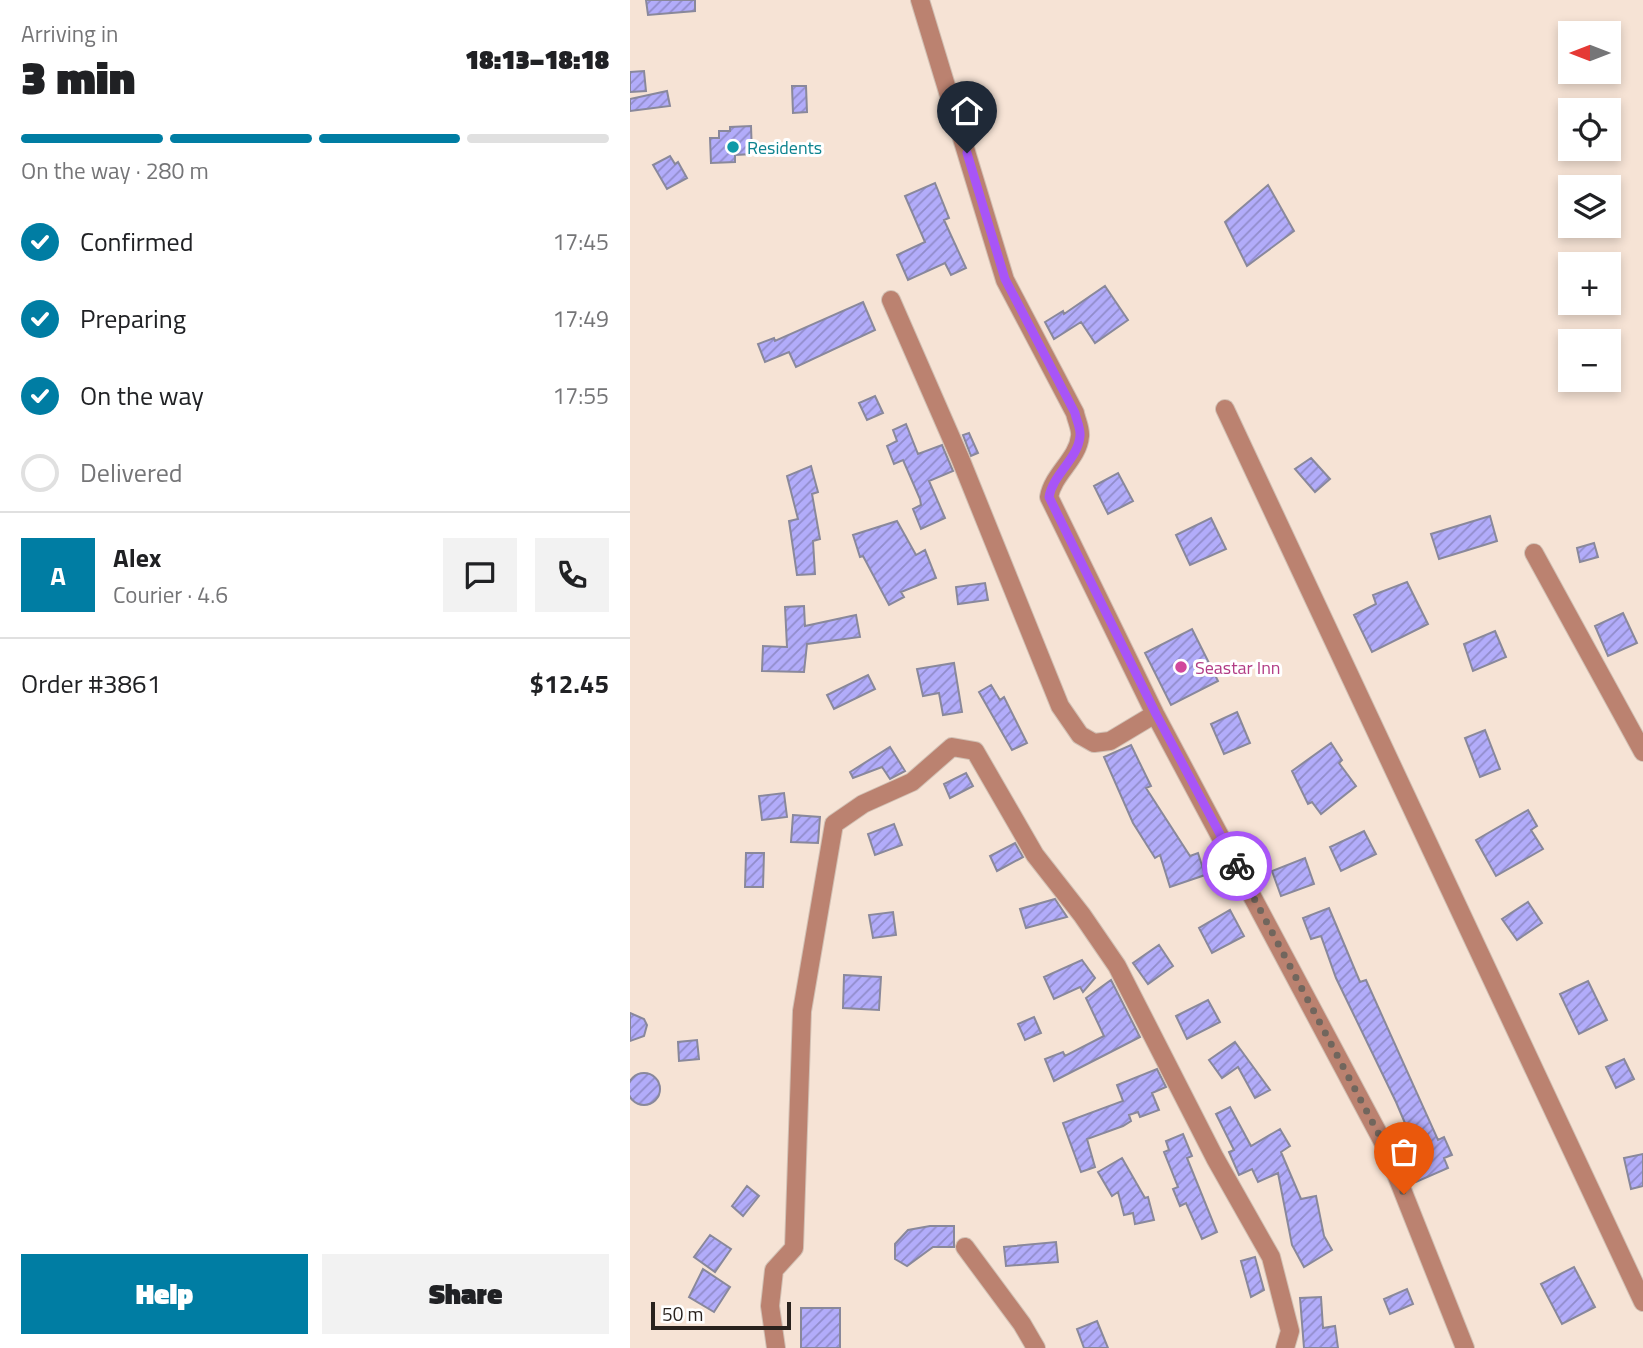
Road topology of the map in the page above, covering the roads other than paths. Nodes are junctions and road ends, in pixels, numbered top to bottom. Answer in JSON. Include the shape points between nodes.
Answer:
{"nodes":[{"id":1,"x":921,"y":1,"type":"edge"},
{"id":2,"x":891,"y":300,"type":"dead end"},
{"id":3,"x":1225,"y":409,"type":"dead end"},
{"id":4,"x":1534,"y":553,"type":"dead end"},
{"id":5,"x":1156,"y":714,"type":"junction"},
{"id":6,"x":1643,"y":752,"type":"edge"},
{"id":7,"x":965,"y":1247,"type":"dead end"},
{"id":8,"x":1643,"y":1302,"type":"edge"},
{"id":9,"x":776,"y":1348,"type":"edge"},
{"id":10,"x":1036,"y":1348,"type":"edge"},
{"id":11,"x":1285,"y":1348,"type":"edge"},
{"id":12,"x":1465,"y":1348,"type":"edge"}],
"edges":[{"from":1,"to":5,"type":"street","via":[[1005,279],[1075,413],[1081,435],[1052,482],[1049,497]]},
{"from":2,"to":5,"type":"street","via":[[1060,706],[1080,735],[1094,744],[1110,741]]},
{"from":3,"to":8,"type":"street"},
{"from":4,"to":6,"type":"street"},
{"from":5,"to":12,"type":"street","via":[[1384,1144]]},
{"from":7,"to":10,"type":"street"},
{"from":9,"to":11,"type":"street","via":[[770,1306],[774,1270],[794,1248],[802,1011],[834,824],[863,804],[912,782],[952,747],[975,751],[1035,855],[1117,967],[1271,1257],[1290,1331]]}]}
